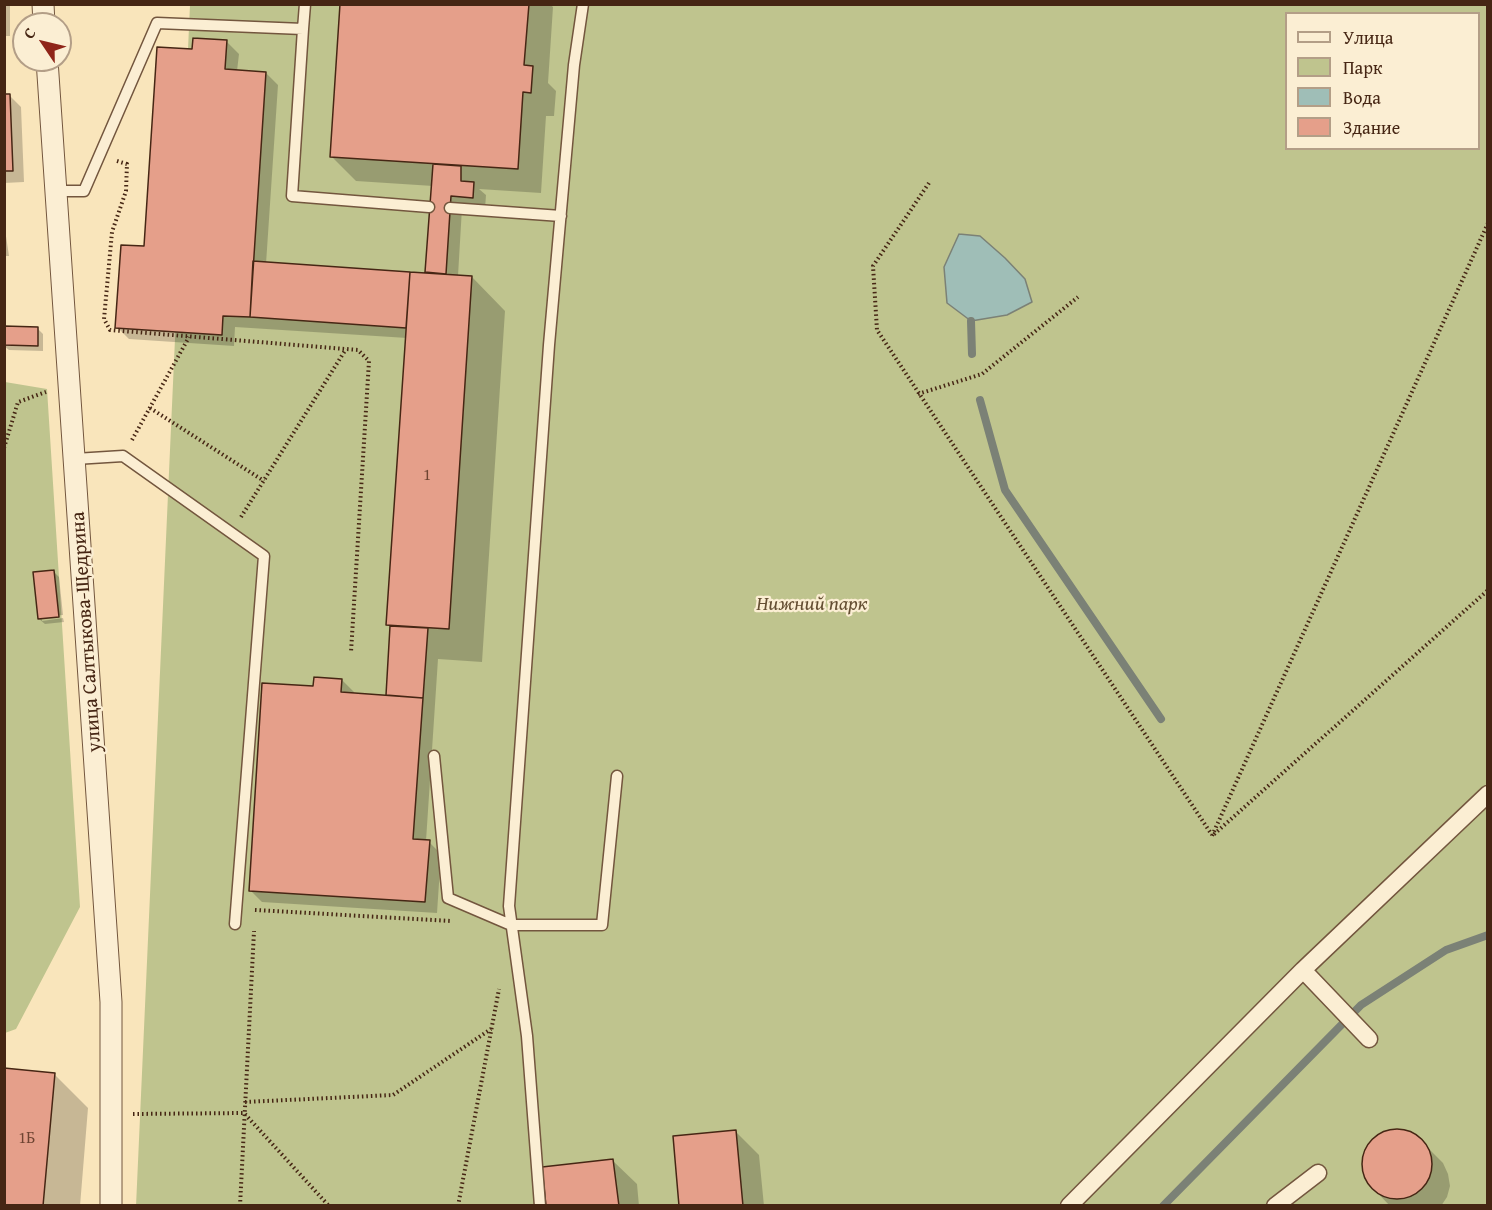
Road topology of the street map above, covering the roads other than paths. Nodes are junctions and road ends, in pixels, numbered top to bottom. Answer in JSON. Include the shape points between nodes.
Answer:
{"nodes":[{"id":1,"x":305,"y":4,"type":"edge"},
{"id":2,"x":583,"y":4,"type":"edge"},
{"id":3,"x":303,"y":28,"type":"junction"},
{"id":4,"x":48,"y":72,"type":"edge"},
{"id":5,"x":56,"y":190,"type":"junction"},
{"id":6,"x":429,"y":207,"type":"dead end"},
{"id":7,"x":450,"y":208,"type":"dead end"},
{"id":8,"x":561,"y":216,"type":"junction"},
{"id":9,"x":75,"y":459,"type":"junction"},
{"id":10,"x":434,"y":756,"type":"dead end"},
{"id":11,"x":616,"y":776,"type":"dead end"},
{"id":12,"x":1488,"y":794,"type":"edge"},
{"id":13,"x":235,"y":924,"type":"dead end"},
{"id":14,"x":511,"y":925,"type":"junction"},
{"id":15,"x":1303,"y":970,"type":"junction"},
{"id":16,"x":1369,"y":1040,"type":"dead end"},
{"id":17,"x":1318,"y":1173,"type":"dead end"},
{"id":18,"x":111,"y":1206,"type":"edge"},
{"id":19,"x":540,"y":1206,"type":"edge"},
{"id":20,"x":1069,"y":1206,"type":"edge"},
{"id":21,"x":1275,"y":1206,"type":"edge"}],
"edges":[{"from":1,"to":3,"type":"lane"},
{"from":2,"to":8,"type":"lane"},
{"from":3,"to":5,"type":"lane","via":[[157,23],[84,191]]},
{"from":3,"to":6,"type":"lane","via":[[292,196]]},
{"from":4,"to":5,"type":"street","name":"улица Салтыкова-Щедрина"},
{"from":5,"to":9,"type":"street","name":"улица Салтыкова-Щедрина"},
{"from":7,"to":8,"type":"lane"},
{"from":8,"to":14,"type":"lane","via":[[509,894]]},
{"from":9,"to":13,"type":"lane","via":[[123,456],[264,556]]},
{"from":9,"to":18,"type":"street","name":"улица Салтыкова-Щедрина","via":[[111,1002]]},
{"from":10,"to":14,"type":"lane","via":[[448,898]]},
{"from":11,"to":14,"type":"lane","via":[[602,925]]},
{"from":12,"to":15,"type":"street"},
{"from":14,"to":19,"type":"lane","via":[[527,1036]]},
{"from":15,"to":16,"type":"street"},
{"from":15,"to":20,"type":"street"},
{"from":17,"to":21,"type":"street"}]}
